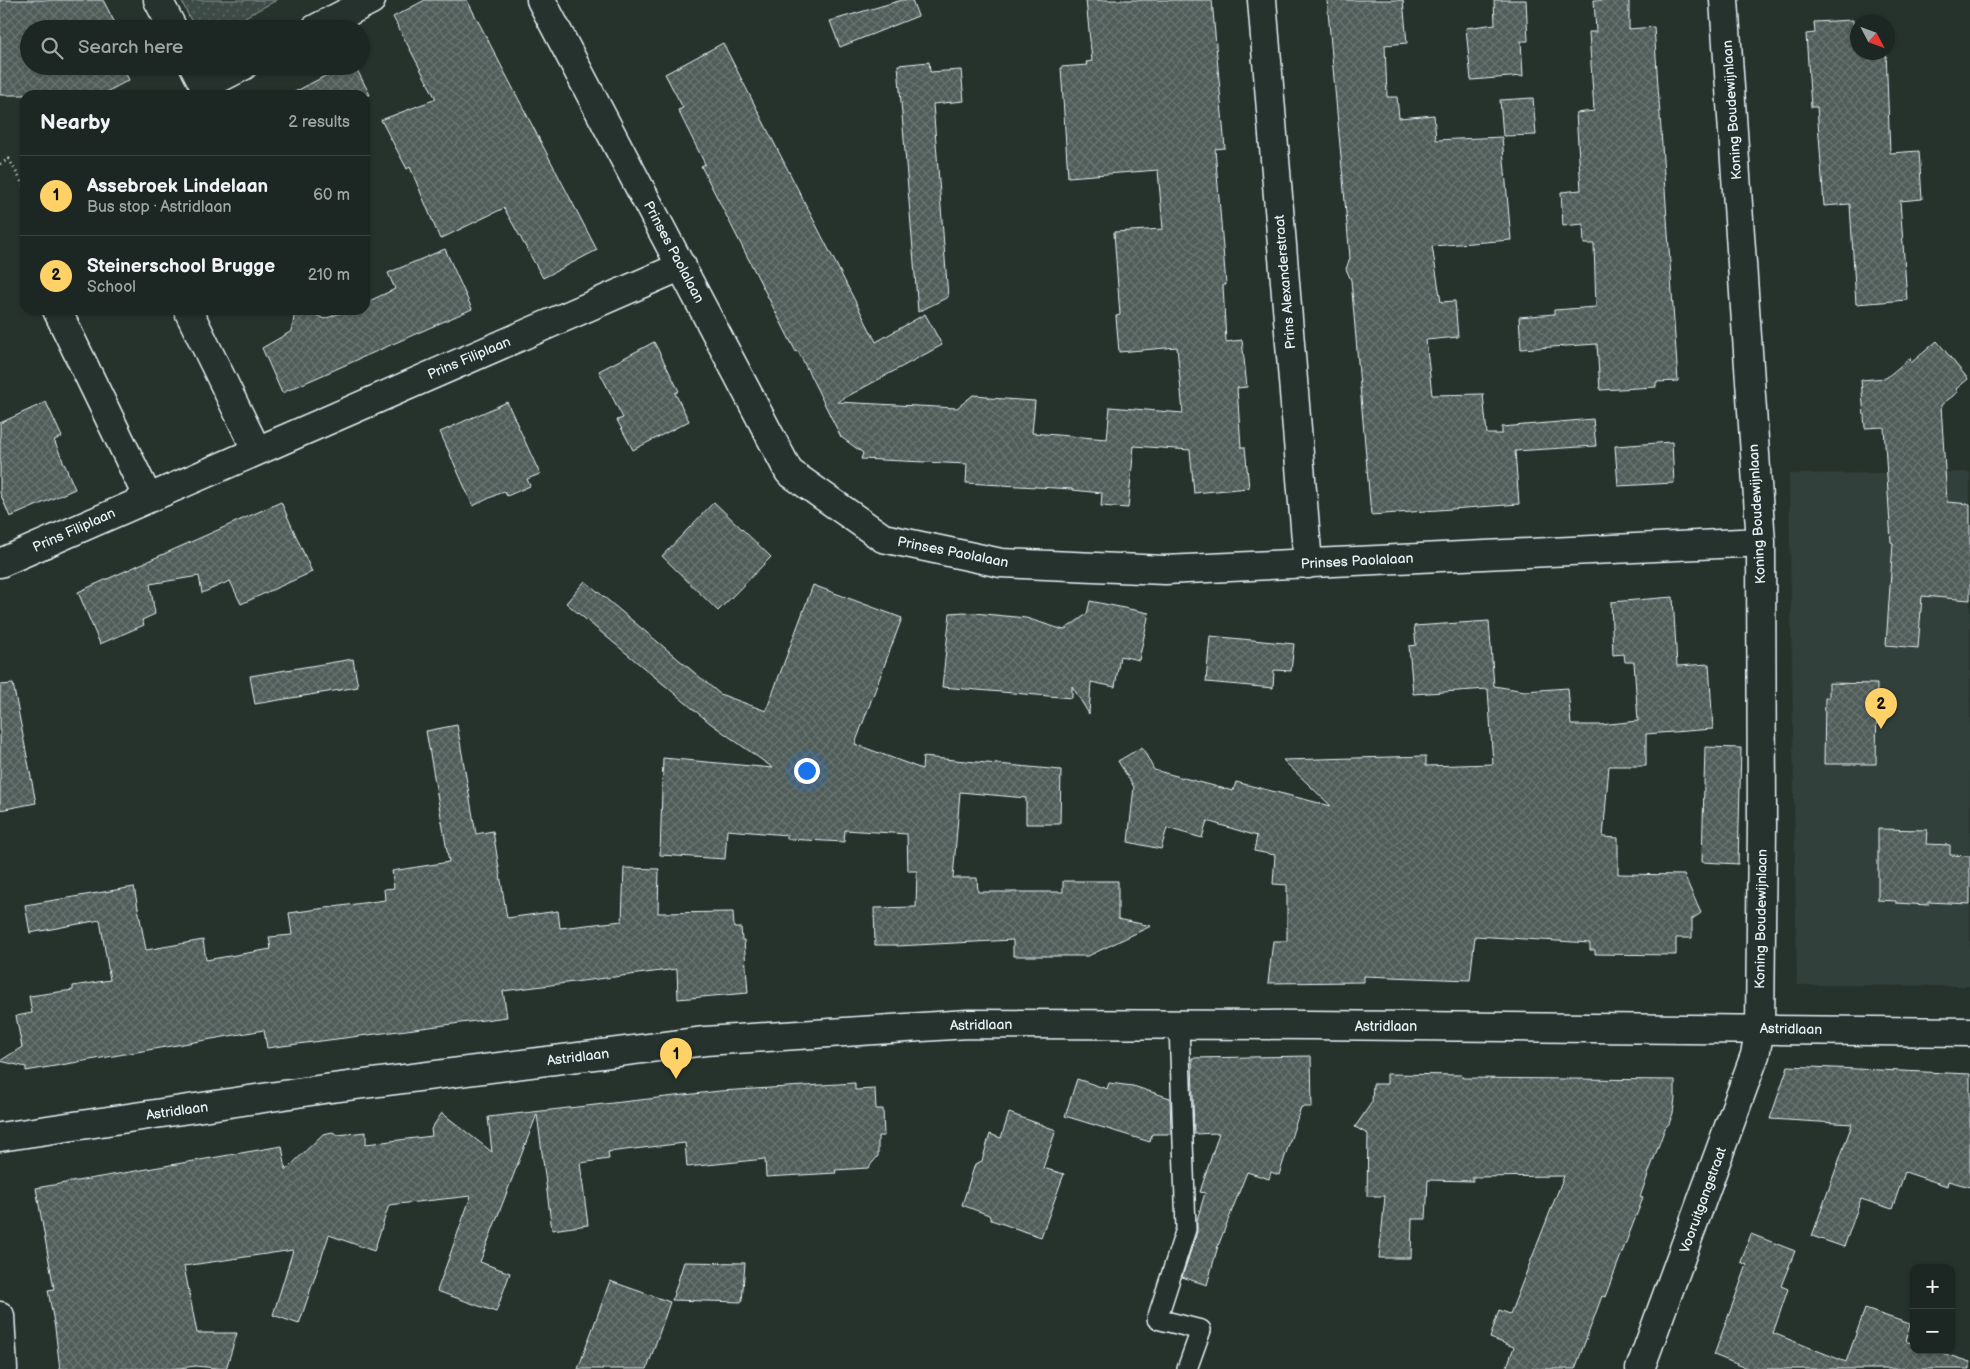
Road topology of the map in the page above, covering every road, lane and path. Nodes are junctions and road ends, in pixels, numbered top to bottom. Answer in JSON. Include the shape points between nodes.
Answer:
{"nodes":[{"id":1,"x":158,"y":0,"type":"edge"},
{"id":2,"x":370,"y":0,"type":"edge"},
{"id":3,"x":542,"y":0,"type":"edge"},
{"id":4,"x":1262,"y":0,"type":"edge"},
{"id":5,"x":1724,"y":0,"type":"edge"},
{"id":6,"x":169,"y":20,"type":"edge"},
{"id":7,"x":332,"y":20,"type":"edge"},
{"id":8,"x":198,"y":75,"type":"edge"},
{"id":9,"x":225,"y":75,"type":"edge"},
{"id":10,"x":0,"y":164,"type":"edge"},
{"id":11,"x":20,"y":179,"type":"edge"},
{"id":12,"x":682,"y":266,"type":"junction"},
{"id":13,"x":59,"y":315,"type":"edge"},
{"id":14,"x":190,"y":315,"type":"edge"},
{"id":15,"x":257,"y":451,"type":"junction"},
{"id":16,"x":148,"y":498,"type":"junction"},
{"id":17,"x":1761,"y":542,"type":"junction"},
{"id":18,"x":0,"y":563,"type":"edge"},
{"id":19,"x":1308,"y":564,"type":"junction"},
{"id":20,"x":1180,"y":1025,"type":"junction"},
{"id":21,"x":1760,"y":1029,"type":"junction"},
{"id":22,"x":1970,"y":1032,"type":"edge"},
{"id":23,"x":0,"y":1137,"type":"edge"},
{"id":24,"x":0,"y":1316,"type":"edge"},
{"id":25,"x":3,"y":1369,"type":"edge"},
{"id":26,"x":1186,"y":1369,"type":"edge"},
{"id":27,"x":1640,"y":1369,"type":"edge"}],
"edges":[{"from":1,"to":6,"type":"street"},
{"from":2,"to":7,"type":"street"},
{"from":3,"to":12,"type":"street","name":"Prinses Paolalaan"},
{"from":4,"to":19,"type":"street","name":"Prins Alexanderstraat"},
{"from":5,"to":17,"type":"street","name":"Koning Boudewijnlaan"},
{"from":8,"to":9,"type":"street","via":[[204,86]]},
{"from":10,"to":11,"type":"path","via":[[9,159]]},
{"from":12,"to":15,"type":"street","name":"Prins Filiplaan"},
{"from":12,"to":19,"type":"street","name":"Prinses Paolalaan","via":[[789,472],[883,538],[1001,563],[1166,570]]},
{"from":13,"to":16,"type":"street"},
{"from":14,"to":15,"type":"street"},
{"from":15,"to":16,"type":"street","name":"Prins Filiplaan"},
{"from":16,"to":18,"type":"street","name":"Prins Filiplaan"},
{"from":17,"to":19,"type":"street","name":"Prinses Paolalaan"},
{"from":17,"to":21,"type":"street","name":"Koning Boudewijnlaan"},
{"from":20,"to":21,"type":"street","name":"Astridlaan"},
{"from":20,"to":23,"type":"street","name":"Astridlaan","via":[[968,1024],[705,1041],[324,1090]]},
{"from":20,"to":26,"type":"lane","via":[[1186,1229],[1157,1319],[1201,1330]]},
{"from":21,"to":22,"type":"street","name":"Astridlaan"},
{"from":21,"to":27,"type":"street","name":"Vooruitgangstraat","via":[[1755,1054]]},
{"from":24,"to":25,"type":"street"}]}
